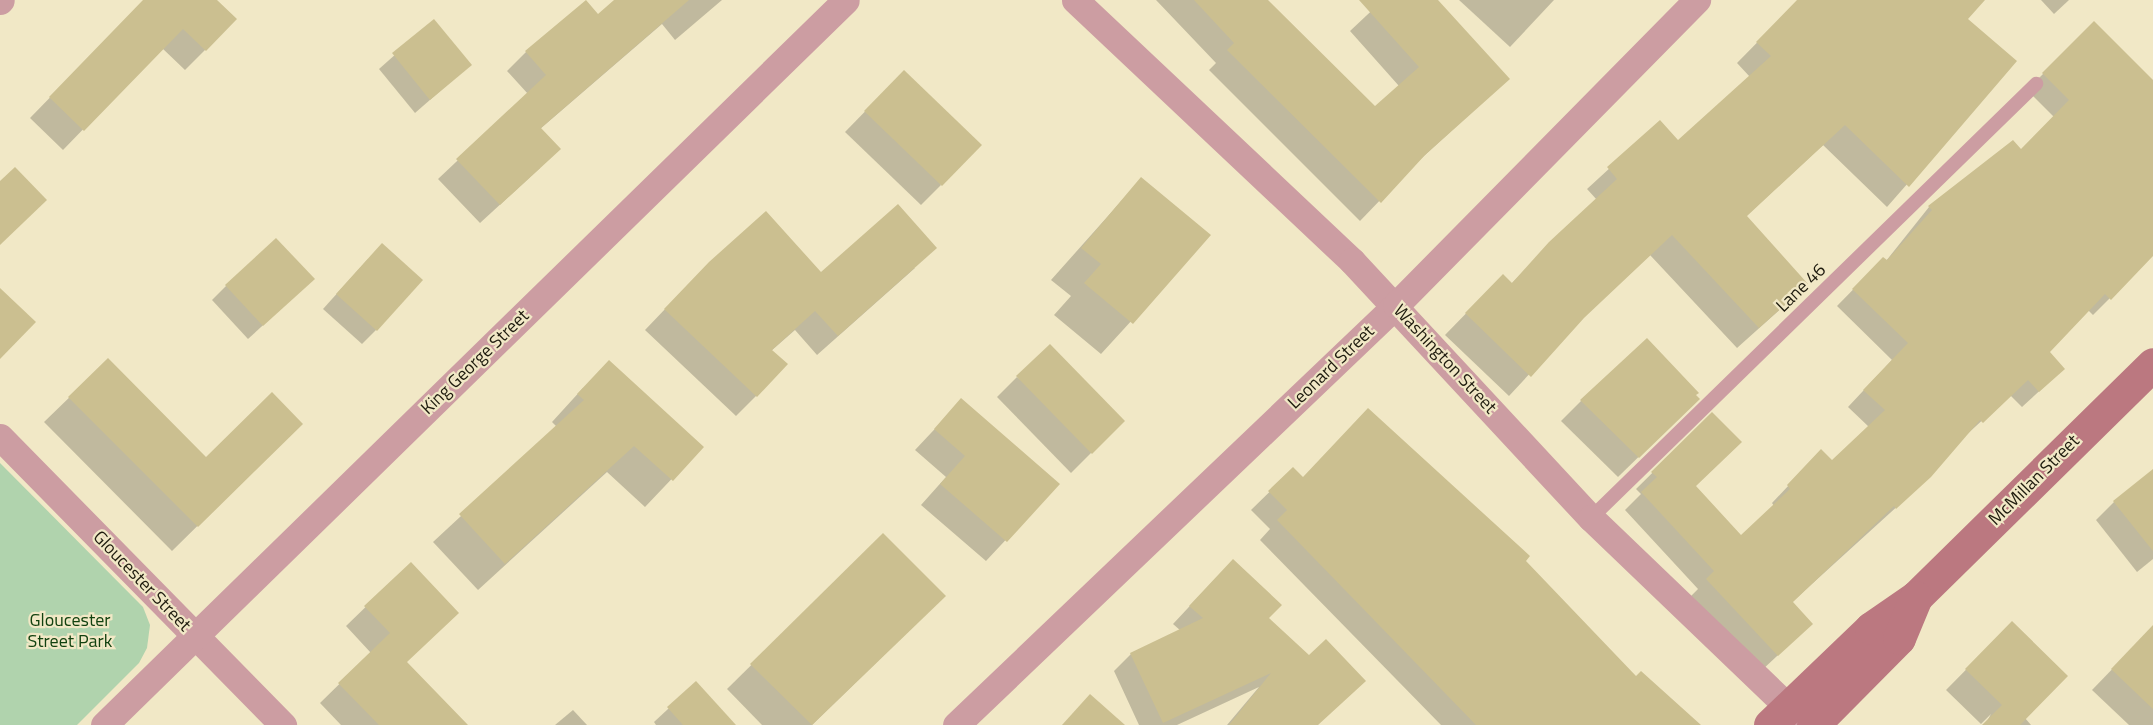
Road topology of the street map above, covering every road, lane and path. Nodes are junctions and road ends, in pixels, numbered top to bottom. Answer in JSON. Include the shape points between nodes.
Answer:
{"nodes":[{"id":1,"x":846,"y":0,"type":"edge"},
{"id":2,"x":1075,"y":0,"type":"edge"},
{"id":3,"x":1697,"y":0,"type":"edge"},
{"id":4,"x":2036,"y":84,"type":"dead end"},
{"id":5,"x":1396,"y":306,"type":"junction"},
{"id":6,"x":2153,"y":364,"type":"edge"},
{"id":7,"x":0,"y":437,"type":"edge"},
{"id":8,"x":1591,"y":518,"type":"junction"},
{"id":9,"x":195,"y":635,"type":"junction"},
{"id":10,"x":1795,"y":720,"type":"edge"},
{"id":11,"x":104,"y":725,"type":"edge"},
{"id":12,"x":283,"y":725,"type":"edge"},
{"id":13,"x":956,"y":725,"type":"edge"}],
"edges":[{"from":1,"to":9,"type":"street","name":"King George Street"},
{"from":2,"to":5,"type":"street","name":"Washington Street"},
{"from":3,"to":5,"type":"street","name":"Leonard Street"},
{"from":4,"to":8,"type":"lane","name":"Lane 46"},
{"from":5,"to":8,"type":"street","name":"Washington Street"},
{"from":5,"to":13,"type":"street","name":"Leonard Street"},
{"from":6,"to":10,"type":"main road","name":"McMillan Street","via":[[1916,597],[1870,628]]},
{"from":7,"to":9,"type":"street","name":"Gloucester Street"},
{"from":8,"to":10,"type":"street","name":"Washington Street"},
{"from":9,"to":11,"type":"street","name":"King George Street"},
{"from":9,"to":12,"type":"street","name":"Gloucester Street"}]}
